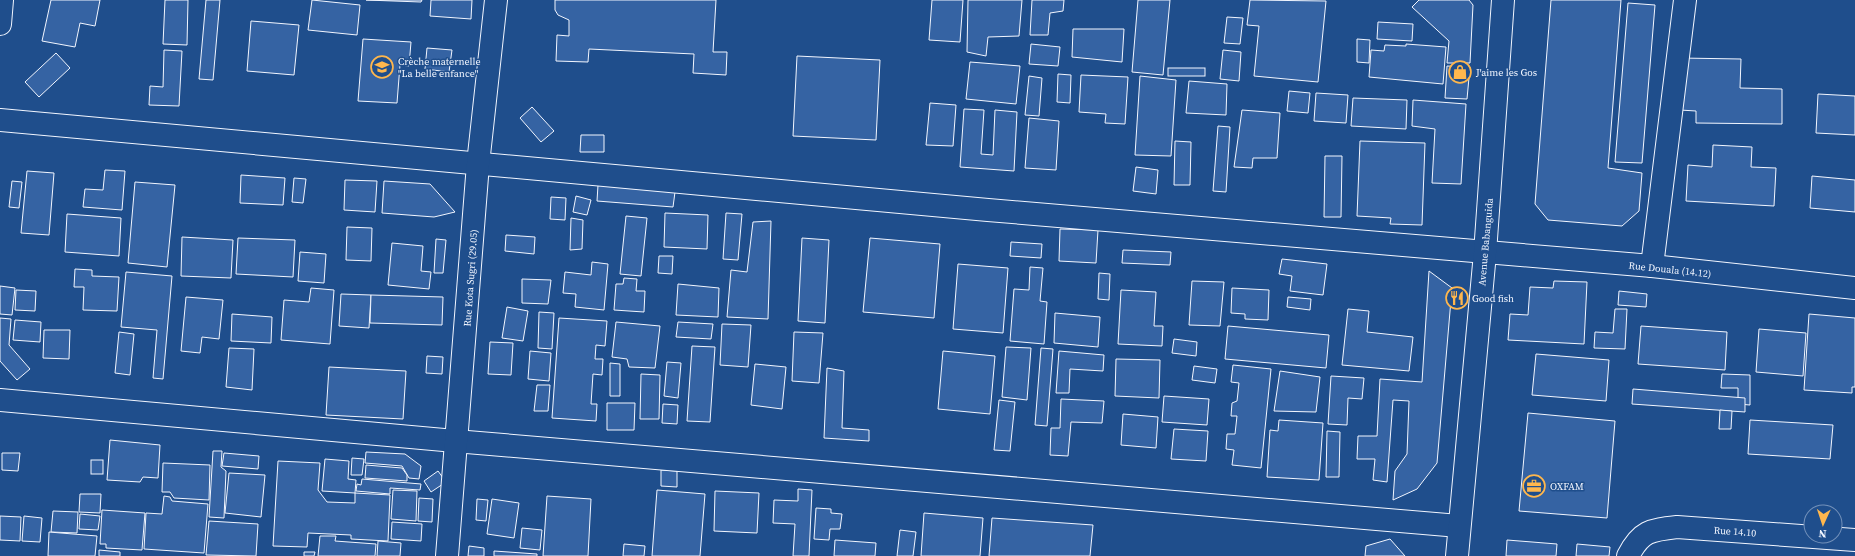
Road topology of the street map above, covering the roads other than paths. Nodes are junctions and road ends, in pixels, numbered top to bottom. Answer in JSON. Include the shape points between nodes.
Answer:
{"nodes":[{"id":1,"x":2,"y":0,"type":"edge"},
{"id":2,"x":496,"y":0,"type":"edge"},
{"id":3,"x":1503,"y":0,"type":"edge"},
{"id":4,"x":1685,"y":0,"type":"edge"},
{"id":5,"x":0,"y":24,"type":"edge"},
{"id":6,"x":0,"y":120,"type":"edge"},
{"id":7,"x":478,"y":164,"type":"junction"},
{"id":8,"x":1485,"y":253,"type":"junction"},
{"id":9,"x":1652,"y":266,"type":"junction"},
{"id":10,"x":1855,"y":288,"type":"edge"},
{"id":11,"x":0,"y":400,"type":"edge"},
{"id":12,"x":455,"y":441,"type":"junction"},
{"id":13,"x":1459,"y":526,"type":"junction"},
{"id":14,"x":1855,"y":540,"type":"edge"},
{"id":15,"x":447,"y":556,"type":"edge"},
{"id":16,"x":1457,"y":556,"type":"edge"},
{"id":17,"x":1628,"y":556,"type":"edge"}],
"edges":[{"from":1,"to":5,"type":"street"},
{"from":2,"to":7,"type":"street","name":"Rue Kota Sugri (29.05)"},
{"from":3,"to":8,"type":"street","name":"Avenue Babanguida"},
{"from":4,"to":9,"type":"street"},
{"from":6,"to":7,"type":"street","name":"Rue Douala (14.12)"},
{"from":7,"to":8,"type":"street","name":"Rue Douala (14.12)"},
{"from":7,"to":12,"type":"street","name":"Rue Kota Sugri (29.05)"},
{"from":8,"to":9,"type":"street","name":"Rue Douala (14.12)"},
{"from":8,"to":13,"type":"street","name":"Avenue Babanguida"},
{"from":9,"to":10,"type":"street","name":"Rue Douala (14.12)"},
{"from":11,"to":12,"type":"street"},
{"from":12,"to":13,"type":"street"},
{"from":12,"to":15,"type":"street","name":"Rue Kota Sugri (29.05)"},
{"from":13,"to":16,"type":"street","name":"Avenue Babanguida"},
{"from":14,"to":17,"type":"street","name":"Rue 14.10","via":[[1676,527],[1653,530],[1635,542]]}]}
